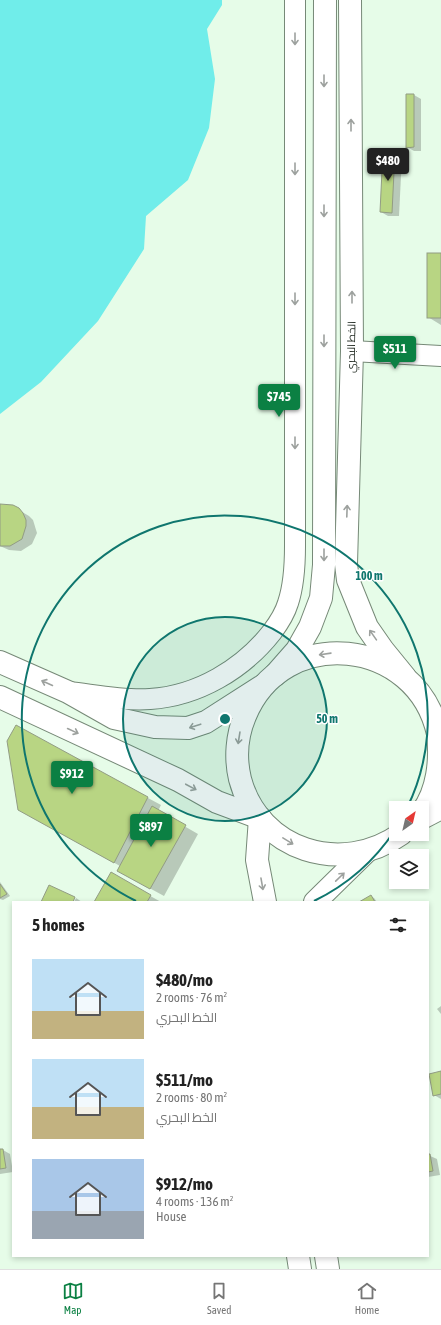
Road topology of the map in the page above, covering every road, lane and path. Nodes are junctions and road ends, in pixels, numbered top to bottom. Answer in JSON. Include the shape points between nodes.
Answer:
{"nodes":[{"id":1,"x":294,"y":0,"type":"edge"},
{"id":2,"x":324,"y":0,"type":"edge"},
{"id":3,"x":350,"y":0,"type":"edge"},
{"id":4,"x":352,"y":351,"type":"junction"},
{"id":5,"x":441,"y":356,"type":"edge"},
{"id":6,"x":0,"y":662,"type":"edge"},
{"id":7,"x":270,"y":680,"type":"junction"},
{"id":8,"x":410,"y":683,"type":"junction"},
{"id":9,"x":68,"y":692,"type":"junction"},
{"id":10,"x":0,"y":697,"type":"edge"},
{"id":11,"x":441,"y":710,"type":"edge"},
{"id":12,"x":429,"y":801,"type":"edge"},
{"id":13,"x":441,"y":808,"type":"edge"},
{"id":14,"x":429,"y":814,"type":"edge"},
{"id":15,"x":260,"y":818,"type":"junction"},
{"id":16,"x":390,"y":841,"type":"edge"},
{"id":17,"x":366,"y":852,"type":"junction"},
{"id":18,"x":265,"y":901,"type":"edge"},
{"id":19,"x":316,"y":901,"type":"edge"},
{"id":20,"x":298,"y":1257,"type":"edge"},
{"id":21,"x":326,"y":1257,"type":"edge"},
{"id":22,"x":300,"y":1269,"type":"edge"},
{"id":23,"x":328,"y":1269,"type":"edge"}],
"edges":[{"from":1,"to":9,"type":"street","one_way":true,"via":[[295,546],[294,572],[288,604],[278,624],[265,641],[250,656],[216,680],[174,696],[151,699],[127,699]]},
{"from":2,"to":7,"type":"main road","one_way":true,"via":[[324,564],[321,598],[310,627],[297,650]]},
{"from":4,"to":3,"type":"main road","name":"الخط البحري","one_way":true},
{"from":4,"to":5,"type":"street"},
{"from":8,"to":4,"type":"main road","name":"الخط البحري","one_way":true,"via":[[367,627],[348,580],[346,564]]},
{"from":9,"to":6,"type":"main road","one_way":true},
{"from":8,"to":7,"type":"main road","one_way":true,"via":[[394,669],[368,657],[340,652],[299,660]]},
{"from":7,"to":9,"type":"main road","one_way":true,"via":[[206,722],[188,728],[155,728],[114,718]]},
{"from":7,"to":15,"type":"main road","one_way":true,"via":[[255,696],[242,722],[237,750],[240,779]]},
{"from":8,"to":11,"type":"main road"},
{"from":8,"to":12,"type":"main road","via":[[431,712],[440,740],[439,769]]},
{"from":10,"to":15,"type":"main road","one_way":true,"via":[[178,780],[217,802]]},
{"from":13,"to":14,"type":"main road"},
{"from":15,"to":17,"type":"main road","one_way":true,"via":[[282,837],[308,851],[337,855]]},
{"from":15,"to":18,"type":"main road","one_way":true,"via":[[258,860]]},
{"from":16,"to":17,"type":"main road"},
{"from":19,"to":17,"type":"main road","one_way":true},
{"from":20,"to":22,"type":"main road"},
{"from":21,"to":23,"type":"main road"}]}
